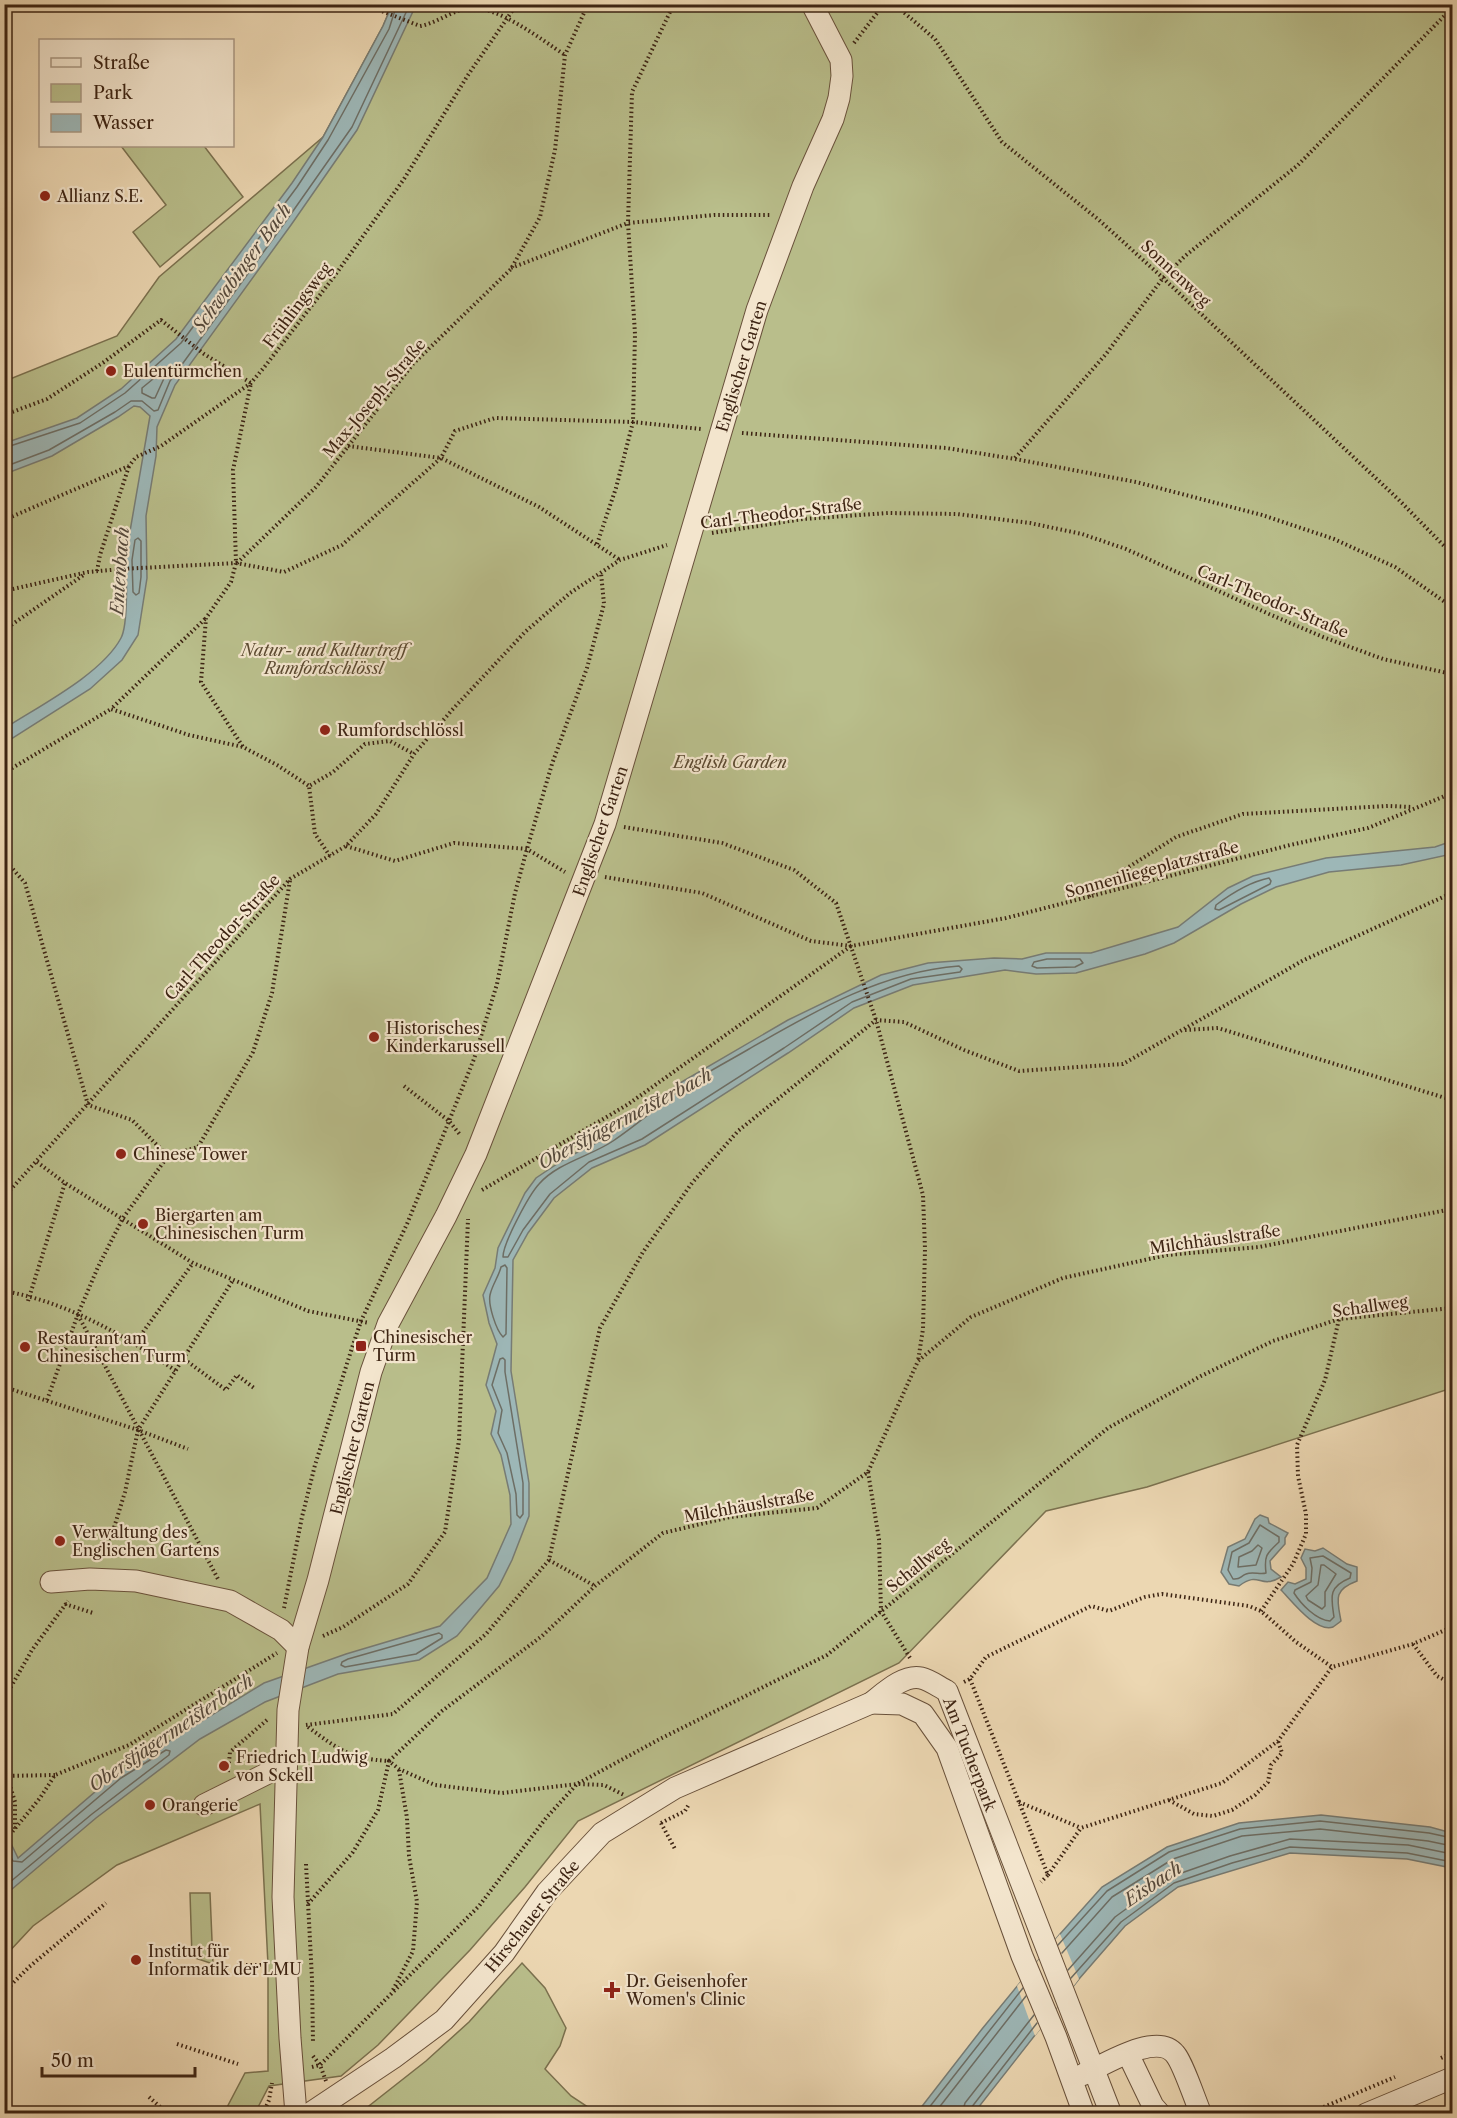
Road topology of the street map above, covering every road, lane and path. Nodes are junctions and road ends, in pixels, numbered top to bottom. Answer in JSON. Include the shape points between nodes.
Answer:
{"nodes":[{"id":1,"x":517,"y":4,"type":"edge"},
{"id":2,"x":588,"y":4,"type":"edge"},
{"id":3,"x":676,"y":4,"type":"edge"},
{"id":4,"x":812,"y":4,"type":"edge"},
{"id":5,"x":884,"y":4,"type":"edge"},
{"id":6,"x":894,"y":4,"type":"edge"},
{"id":7,"x":374,"y":8,"type":"dead end"},
{"id":8,"x":1452,"y":8,"type":"edge"},
{"id":9,"x":509,"y":19,"type":"junction"},
{"id":10,"x":565,"y":55,"type":"junction"},
{"id":11,"x":841,"y":60,"type":"junction"},
{"id":12,"x":792,"y":215,"type":"junction"},
{"id":13,"x":628,"y":223,"type":"junction"},
{"id":14,"x":511,"y":269,"type":"junction"},
{"id":15,"x":1163,"y":278,"type":"junction"},
{"id":16,"x":251,"y":383,"type":"junction"},
{"id":17,"x":4,"y":415,"type":"edge"},
{"id":18,"x":633,"y":422,"type":"junction"},
{"id":19,"x":721,"y":431,"type":"junction"},
{"id":20,"x":347,"y":446,"type":"junction"},
{"id":21,"x":441,"y":458,"type":"junction"},
{"id":22,"x":1015,"y":459,"type":"junction"},
{"id":23,"x":129,"y":466,"type":"junction"},
{"id":24,"x":4,"y":520,"type":"edge"},
{"id":25,"x":689,"y":538,"type":"junction"},
{"id":26,"x":597,"y":544,"type":"junction"},
{"id":27,"x":1452,"y":554,"type":"edge"},
{"id":28,"x":620,"y":560,"type":"junction"},
{"id":29,"x":236,"y":564,"type":"junction"},
{"id":30,"x":97,"y":571,"type":"junction"},
{"id":31,"x":88,"y":572,"type":"junction"},
{"id":32,"x":601,"y":573,"type":"junction"},
{"id":33,"x":4,"y":591,"type":"edge"},
{"id":34,"x":1452,"y":607,"type":"edge"},
{"id":35,"x":206,"y":618,"type":"junction"},
{"id":36,"x":4,"y":630,"type":"edge"},
{"id":37,"x":1452,"y":674,"type":"edge"},
{"id":38,"x":111,"y":709,"type":"junction"},
{"id":39,"x":243,"y":747,"type":"junction"},
{"id":40,"x":414,"y":754,"type":"junction"},
{"id":41,"x":4,"y":773,"type":"edge"},
{"id":42,"x":309,"y":786,"type":"junction"},
{"id":43,"x":1452,"y":793,"type":"edge"},
{"id":44,"x":1416,"y":807,"type":"junction"},
{"id":45,"x":605,"y":824,"type":"junction"},
{"id":46,"x":330,"y":856,"type":"junction"},
{"id":47,"x":4,"y":859,"type":"edge"},
{"id":48,"x":290,"y":879,"type":"junction"},
{"id":49,"x":1452,"y":893,"type":"edge"},
{"id":50,"x":1087,"y":899,"type":"junction"},
{"id":51,"x":851,"y":946,"type":"junction"},
{"id":52,"x":876,"y":1020,"type":"junction"},
{"id":53,"x":1184,"y":1030,"type":"junction"},
{"id":54,"x":404,"y":1086,"type":"dead end"},
{"id":55,"x":1452,"y":1100,"type":"edge"},
{"id":56,"x":88,"y":1105,"type":"junction"},
{"id":57,"x":449,"y":1121,"type":"junction"},
{"id":58,"x":476,"y":1154,"type":"junction"},
{"id":59,"x":168,"y":1156,"type":"junction"},
{"id":60,"x":37,"y":1162,"type":"junction"},
{"id":61,"x":65,"y":1183,"type":"junction"},
{"id":62,"x":480,"y":1193,"type":"dead end"},
{"id":63,"x":4,"y":1197,"type":"edge"},
{"id":64,"x":1452,"y":1209,"type":"edge"},
{"id":65,"x":123,"y":1218,"type":"junction"},
{"id":66,"x":468,"y":1218,"type":"dead end"},
{"id":67,"x":193,"y":1263,"type":"junction"},
{"id":68,"x":233,"y":1280,"type":"junction"},
{"id":69,"x":4,"y":1292,"type":"edge"},
{"id":70,"x":30,"y":1296,"type":"junction"},
{"id":71,"x":28,"y":1301,"type":"dead end"},
{"id":72,"x":1452,"y":1308,"type":"edge"},
{"id":73,"x":78,"y":1314,"type":"junction"},
{"id":74,"x":1339,"y":1319,"type":"junction"},
{"id":75,"x":361,"y":1321,"type":"junction"},
{"id":76,"x":388,"y":1324,"type":"junction"},
{"id":77,"x":135,"y":1343,"type":"junction"},
{"id":78,"x":184,"y":1359,"type":"junction"},
{"id":79,"x":918,"y":1361,"type":"junction"},
{"id":80,"x":176,"y":1371,"type":"junction"},
{"id":81,"x":4,"y":1387,"type":"edge"},
{"id":82,"x":254,"y":1388,"type":"dead end"},
{"id":83,"x":47,"y":1400,"type":"junction"},
{"id":84,"x":138,"y":1430,"type":"junction"},
{"id":85,"x":188,"y":1449,"type":"dead end"},
{"id":86,"x":868,"y":1472,"type":"junction"},
{"id":87,"x":549,"y":1560,"type":"junction"},
{"id":88,"x":90,"y":1579,"type":"junction"},
{"id":89,"x":51,"y":1582,"type":"dead end"},
{"id":90,"x":596,"y":1586,"type":"junction"},
{"id":91,"x":230,"y":1601,"type":"junction"},
{"id":92,"x":65,"y":1604,"type":"junction"},
{"id":93,"x":881,"y":1611,"type":"junction"},
{"id":94,"x":1261,"y":1611,"type":"junction"},
{"id":95,"x":93,"y":1613,"type":"dead end"},
{"id":96,"x":1452,"y":1628,"type":"edge"},
{"id":97,"x":281,"y":1630,"type":"junction"},
{"id":98,"x":1413,"y":1644,"type":"junction"},
{"id":99,"x":297,"y":1655,"type":"junction"},
{"id":100,"x":1332,"y":1667,"type":"junction"},
{"id":101,"x":910,"y":1678,"type":"junction"},
{"id":102,"x":1452,"y":1684,"type":"edge"},
{"id":103,"x":4,"y":1699,"type":"edge"},
{"id":104,"x":871,"y":1702,"type":"junction"},
{"id":105,"x":305,"y":1716,"type":"dead end"},
{"id":106,"x":305,"y":1725,"type":"junction"},
{"id":107,"x":305,"y":1736,"type":"dead end"},
{"id":108,"x":1278,"y":1741,"type":"junction"},
{"id":109,"x":389,"y":1761,"type":"junction"},
{"id":110,"x":286,"y":1764,"type":"junction"},
{"id":111,"x":4,"y":1766,"type":"edge"},
{"id":112,"x":399,"y":1769,"type":"junction"},
{"id":113,"x":55,"y":1775,"type":"junction"},
{"id":114,"x":6,"y":1776,"type":"edge"},
{"id":115,"x":4,"y":1781,"type":"edge"},
{"id":116,"x":577,"y":1784,"type":"junction"},
{"id":117,"x":692,"y":1797,"type":"dead end"},
{"id":118,"x":1168,"y":1799,"type":"junction"},
{"id":119,"x":1019,"y":1802,"type":"junction"},
{"id":120,"x":204,"y":1804,"type":"dead end"},
{"id":121,"x":644,"y":1806,"type":"junction"},
{"id":122,"x":662,"y":1823,"type":"junction"},
{"id":123,"x":1081,"y":1828,"type":"junction"},
{"id":124,"x":15,"y":1832,"type":"junction"},
{"id":125,"x":4,"y":1842,"type":"edge"},
{"id":126,"x":675,"y":1849,"type":"dead end"},
{"id":127,"x":306,"y":1859,"type":"dead end"},
{"id":128,"x":1048,"y":1875,"type":"junction"},
{"id":129,"x":1025,"y":1894,"type":"junction"},
{"id":130,"x":106,"y":1903,"type":"dead end"},
{"id":131,"x":308,"y":1904,"type":"junction"},
{"id":132,"x":237,"y":1965,"type":"dead end"},
{"id":133,"x":270,"y":1965,"type":"dead end"},
{"id":134,"x":4,"y":1992,"type":"edge"},
{"id":135,"x":391,"y":1995,"type":"junction"},
{"id":136,"x":177,"y":2044,"type":"dead end"},
{"id":137,"x":1452,"y":2053,"type":"edge"},
{"id":138,"x":1128,"y":2054,"type":"junction"},
{"id":139,"x":1432,"y":2062,"type":"dead end"},
{"id":140,"x":238,"y":2064,"type":"dead end"},
{"id":141,"x":320,"y":2065,"type":"junction"},
{"id":142,"x":292,"y":2070,"type":"junction"},
{"id":143,"x":1094,"y":2070,"type":"junction"},
{"id":144,"x":1401,"y":2075,"type":"dead end"},
{"id":145,"x":1452,"y":2078,"type":"edge"},
{"id":146,"x":1071,"y":2079,"type":"junction"},
{"id":147,"x":148,"y":2097,"type":"dead end"},
{"id":148,"x":332,"y":2100,"type":"junction"},
{"id":149,"x":168,"y":2114,"type":"edge"},
{"id":150,"x":296,"y":2114,"type":"edge"},
{"id":151,"x":309,"y":2114,"type":"edge"},
{"id":152,"x":1084,"y":2114,"type":"edge"},
{"id":153,"x":1111,"y":2114,"type":"edge"},
{"id":154,"x":1160,"y":2114,"type":"edge"},
{"id":155,"x":1201,"y":2114,"type":"edge"},
{"id":156,"x":1307,"y":2114,"type":"edge"},
{"id":157,"x":1366,"y":2114,"type":"edge"}],
"edges":[{"from":1,"to":9,"type":"path","name":"Frühlingsweg"},
{"from":2,"to":10,"type":"path","name":"Max-Joseph-Straße"},
{"from":3,"to":13,"type":"path","via":[[632,92]]},
{"from":4,"to":11,"type":"street","name":"Englischer Garten"},
{"from":5,"to":11,"type":"path"},
{"from":6,"to":15,"type":"path","name":"Sonnenweg","via":[[935,39],[1002,142],[1099,220]]},
{"from":7,"to":9,"type":"path","via":[[424,25],[471,8]]},
{"from":8,"to":15,"type":"path","via":[[1298,165]]},
{"from":9,"to":10,"type":"path"},
{"from":9,"to":16,"type":"path","name":"Frühlingsweg","via":[[468,75],[404,179]]},
{"from":10,"to":14,"type":"path","name":"Max-Joseph-Straße","via":[[555,150],[540,217]]},
{"from":11,"to":12,"type":"street","name":"Englischer Garten","via":[[839,98],[833,118]]},
{"from":12,"to":13,"type":"path","via":[[714,215]]},
{"from":12,"to":19,"type":"street","name":"Englischer Garten","via":[[757,310]]},
{"from":13,"to":14,"type":"path"},
{"from":13,"to":18,"type":"path","via":[[635,334]]},
{"from":14,"to":20,"type":"path","name":"Max-Joseph-Straße","via":[[413,364]]},
{"from":15,"to":22,"type":"path","via":[[1106,354]]},
{"from":15,"to":27,"type":"path","name":"Sonnenweg","via":[[1359,461]]},
{"from":16,"to":17,"type":"path","via":[[204,354],[161,320],[47,399]]},
{"from":16,"to":23,"type":"path","name":"Frühlingsweg","via":[[161,446],[136,457]]},
{"from":16,"to":29,"type":"path","via":[[233,470]]},
{"from":18,"to":19,"type":"path"},
{"from":18,"to":21,"type":"path","via":[[495,418],[455,431]]},
{"from":18,"to":26,"type":"path"},
{"from":19,"to":22,"type":"path","via":[[946,448]]},
{"from":19,"to":25,"type":"street","name":"Englischer Garten"},
{"from":20,"to":21,"type":"path"},
{"from":20,"to":29,"type":"path","name":"Max-Joseph-Straße","via":[[316,488]]},
{"from":21,"to":26,"type":"path","via":[[539,507]]},
{"from":21,"to":29,"type":"path","via":[[342,545],[284,572]]},
{"from":22,"to":34,"type":"path","via":[[1136,482],[1262,515],[1334,539],[1395,567]]},
{"from":23,"to":24,"type":"path","name":"Frühlingsweg"},
{"from":23,"to":30,"type":"path"},
{"from":25,"to":28,"type":"path","name":"Carl-Theodor-Straße"},
{"from":25,"to":37,"type":"path","name":"Carl-Theodor-Straße","via":[[792,520],[888,513],[957,514],[1030,523],[1126,549],[1269,615],[1383,659]]},
{"from":25,"to":45,"type":"street","name":"Englischer Garten"},
{"from":26,"to":28,"type":"path"},
{"from":28,"to":32,"type":"path","name":"Carl-Theodor-Straße"},
{"from":29,"to":30,"type":"path"},
{"from":29,"to":35,"type":"path","via":[[231,582]]},
{"from":30,"to":31,"type":"path"},
{"from":31,"to":33,"type":"path"},
{"from":31,"to":36,"type":"path"},
{"from":32,"to":40,"type":"path","name":"Carl-Theodor-Straße","via":[[570,593],[525,632]]},
{"from":32,"to":57,"type":"path","via":[[604,604],[587,668],[527,849],[497,984],[474,1059]]},
{"from":35,"to":38,"type":"path"},
{"from":35,"to":39,"type":"path","via":[[201,682]]},
{"from":38,"to":39,"type":"path","via":[[189,735]]},
{"from":38,"to":41,"type":"path"},
{"from":39,"to":42,"type":"path"},
{"from":40,"to":42,"type":"path","via":[[390,741],[365,744],[333,772]]},
{"from":40,"to":46,"type":"path","name":"Carl-Theodor-Straße","via":[[376,814],[346,846]]},
{"from":42,"to":46,"type":"path","via":[[315,834]]},
{"from":43,"to":44,"type":"path","name":"Sonnenliegeplatzstraße"},
{"from":44,"to":50,"type":"path","name":"Sonnenliegeplatzstraße","via":[[1368,828]]},
{"from":44,"to":50,"type":"path","via":[[1243,814],[1176,837],[1116,875]]},
{"from":45,"to":51,"type":"path","via":[[722,843],[794,870],[836,903]]},
{"from":45,"to":58,"type":"street","name":"Englischer Garten"},
{"from":46,"to":48,"type":"path","name":"Carl-Theodor-Straße"},
{"from":47,"to":56,"type":"path","via":[[25,884]]},
{"from":48,"to":56,"type":"path","name":"Carl-Theodor-Straße"},
{"from":48,"to":59,"type":"path","via":[[272,993],[253,1052],[198,1147]]},
{"from":49,"to":53,"type":"path","via":[[1304,960]]},
{"from":50,"to":51,"type":"path","name":"Sonnenliegeplatzstraße"},
{"from":51,"to":52,"type":"path"},
{"from":51,"to":62,"type":"path","via":[[627,1105]]},
{"from":52,"to":53,"type":"path","via":[[904,1022],[1019,1071],[1123,1064]]},
{"from":52,"to":79,"type":"path","via":[[922,1195],[925,1249]]},
{"from":52,"to":87,"type":"path","via":[[738,1131],[692,1183],[643,1252],[600,1328]]},
{"from":53,"to":55,"type":"path","via":[[1218,1028]]},
{"from":54,"to":57,"type":"path"},
{"from":56,"to":59,"type":"path","via":[[132,1120]]},
{"from":56,"to":60,"type":"path","name":"Carl-Theodor-Straße"},
{"from":57,"to":58,"type":"path"},
{"from":57,"to":75,"type":"path","via":[[407,1224]]},
{"from":58,"to":76,"type":"street","name":"Englischer Garten"},
{"from":59,"to":65,"type":"path"},
{"from":60,"to":61,"type":"path"},
{"from":60,"to":63,"type":"path","name":"Carl-Theodor-Straße"},
{"from":61,"to":65,"type":"path"},
{"from":61,"to":70,"type":"path"},
{"from":64,"to":79,"type":"path","name":"Milchhäuslstraße","via":[[1259,1247],[1167,1255],[1063,1278],[971,1317]]},
{"from":65,"to":67,"type":"path"},
{"from":65,"to":73,"type":"path"},
{"from":66,"to":99,"type":"path","via":[[459,1440],[445,1532],[408,1584]]},
{"from":67,"to":68,"type":"path"},
{"from":67,"to":77,"type":"path"},
{"from":68,"to":75,"type":"path","via":[[308,1311]]},
{"from":68,"to":78,"type":"path"},
{"from":69,"to":70,"type":"path"},
{"from":70,"to":71,"type":"path"},
{"from":70,"to":73,"type":"path"},
{"from":72,"to":74,"type":"path","name":"Schallweg"},
{"from":73,"to":77,"type":"path"},
{"from":73,"to":83,"type":"path"},
{"from":73,"to":84,"type":"path"},
{"from":74,"to":93,"type":"path","name":"Schallweg","via":[[1273,1341],[1108,1428]]},
{"from":74,"to":94,"type":"path","via":[[1325,1380],[1297,1445],[1306,1534],[1293,1564]]},
{"from":75,"to":76,"type":"path"},
{"from":75,"to":97,"type":"path","via":[[310,1486]]},
{"from":76,"to":99,"type":"street","name":"Englischer Garten","via":[[371,1372]]},
{"from":77,"to":80,"type":"path"},
{"from":78,"to":80,"type":"path"},
{"from":78,"to":82,"type":"path","via":[[226,1390],[237,1375]]},
{"from":79,"to":86,"type":"path","name":"Milchhäuslstraße"},
{"from":80,"to":84,"type":"path"},
{"from":81,"to":83,"type":"path"},
{"from":83,"to":84,"type":"path"},
{"from":84,"to":85,"type":"path"},
{"from":84,"to":88,"type":"path","via":[[113,1531]]},
{"from":84,"to":91,"type":"path"},
{"from":86,"to":90,"type":"path","name":"Milchhäuslstraße","via":[[817,1508],[730,1517],[663,1533]]},
{"from":86,"to":93,"type":"path","via":[[879,1539]]},
{"from":87,"to":90,"type":"path"},
{"from":87,"to":106,"type":"path","via":[[486,1634],[393,1714]]},
{"from":88,"to":89,"type":"street"},
{"from":88,"to":91,"type":"street","via":[[136,1581]]},
{"from":88,"to":92,"type":"path"},
{"from":90,"to":109,"type":"path","name":"Milchhäuslstraße","via":[[542,1636],[442,1711]]},
{"from":91,"to":97,"type":"street"},
{"from":92,"to":95,"type":"path"},
{"from":92,"to":103,"type":"path"},
{"from":93,"to":101,"type":"path","via":[[911,1659]]},
{"from":93,"to":116,"type":"path","name":"Schallweg","via":[[827,1654]]},
{"from":94,"to":100,"type":"path"},
{"from":94,"to":119,"type":"path","via":[[1162,1594],[1109,1611],[1091,1606],[986,1657],[970,1679]]},
{"from":96,"to":98,"type":"path"},
{"from":97,"to":99,"type":"street"},
{"from":98,"to":100,"type":"path"},
{"from":98,"to":102,"type":"path","via":[[1437,1676]]},
{"from":99,"to":110,"type":"street","name":"Englischer Garten","via":[[288,1700]]},
{"from":99,"to":113,"type":"path","via":[[276,1654],[129,1745]]},
{"from":100,"to":108,"type":"path"},
{"from":101,"to":104,"type":"street"},
{"from":101,"to":129,"type":"street","name":"Am Tucherpark","via":[[921,1678],[947,1691]]},
{"from":104,"to":121,"type":"street","name":"Hirschauer Straße","via":[[675,1788]]},
{"from":104,"to":146,"type":"street","name":"Am Tucherpark","via":[[902,1704],[923,1714],[947,1748]]},
{"from":105,"to":106,"type":"path"},
{"from":106,"to":107,"type":"path"},
{"from":106,"to":109,"type":"path","via":[[335,1747],[364,1759]]},
{"from":108,"to":118,"type":"path","via":[[1222,1783]]},
{"from":108,"to":118,"type":"path","via":[[1282,1753],[1271,1765],[1268,1782],[1232,1810],[1213,1816],[1194,1814]]},
{"from":109,"to":112,"type":"path","name":"Schallweg"},
{"from":109,"to":131,"type":"path","via":[[378,1810],[354,1852]]},
{"from":110,"to":120,"type":"street"},
{"from":110,"to":142,"type":"street","via":[[283,1898]]},
{"from":111,"to":114,"type":"path"},
{"from":112,"to":116,"type":"path","name":"Schallweg","via":[[435,1785],[502,1793]]},
{"from":112,"to":135,"type":"path","via":[[417,1902],[413,1952]]},
{"from":113,"to":114,"type":"path"},
{"from":113,"to":124,"type":"path"},
{"from":114,"to":115,"type":"path"},
{"from":114,"to":124,"type":"path","via":[[15,1802]]},
{"from":116,"to":121,"type":"path","via":[[604,1785]]},
{"from":116,"to":135,"type":"path","via":[[479,1906]]},
{"from":117,"to":122,"type":"path","via":[[685,1811]]},
{"from":118,"to":123,"type":"path"},
{"from":119,"to":123,"type":"path"},
{"from":119,"to":128,"type":"path"},
{"from":121,"to":122,"type":"path"},
{"from":121,"to":148,"type":"street","name":"Hirschauer Straße","via":[[602,1833],[568,1869],[504,1953],[444,2020]]},
{"from":122,"to":126,"type":"path"},
{"from":123,"to":128,"type":"path"},
{"from":124,"to":125,"type":"path"},
{"from":127,"to":131,"type":"path"},
{"from":128,"to":129,"type":"path"},
{"from":129,"to":143,"type":"street","name":"Am Tucherpark"},
{"from":130,"to":134,"type":"path"},
{"from":131,"to":141,"type":"path","via":[[313,2057]]},
{"from":132,"to":133,"type":"path"},
{"from":135,"to":141,"type":"path"},
{"from":136,"to":140,"type":"path"},
{"from":137,"to":139,"type":"path"},
{"from":138,"to":143,"type":"street"},
{"from":138,"to":154,"type":"street"},
{"from":138,"to":155,"type":"street","via":[[1148,2045],[1166,2046],[1176,2055]]},
{"from":141,"to":142,"type":"path"},
{"from":141,"to":148,"type":"path"},
{"from":142,"to":150,"type":"street"},
{"from":143,"to":146,"type":"street"},
{"from":143,"to":153,"type":"street","name":"Am Tucherpark"},
{"from":144,"to":156,"type":"path"},
{"from":145,"to":157,"type":"street"},
{"from":146,"to":152,"type":"street","name":"Am Tucherpark"},
{"from":147,"to":149,"type":"path"},
{"from":148,"to":151,"type":"street","name":"Hirschauer Straße"}]}
